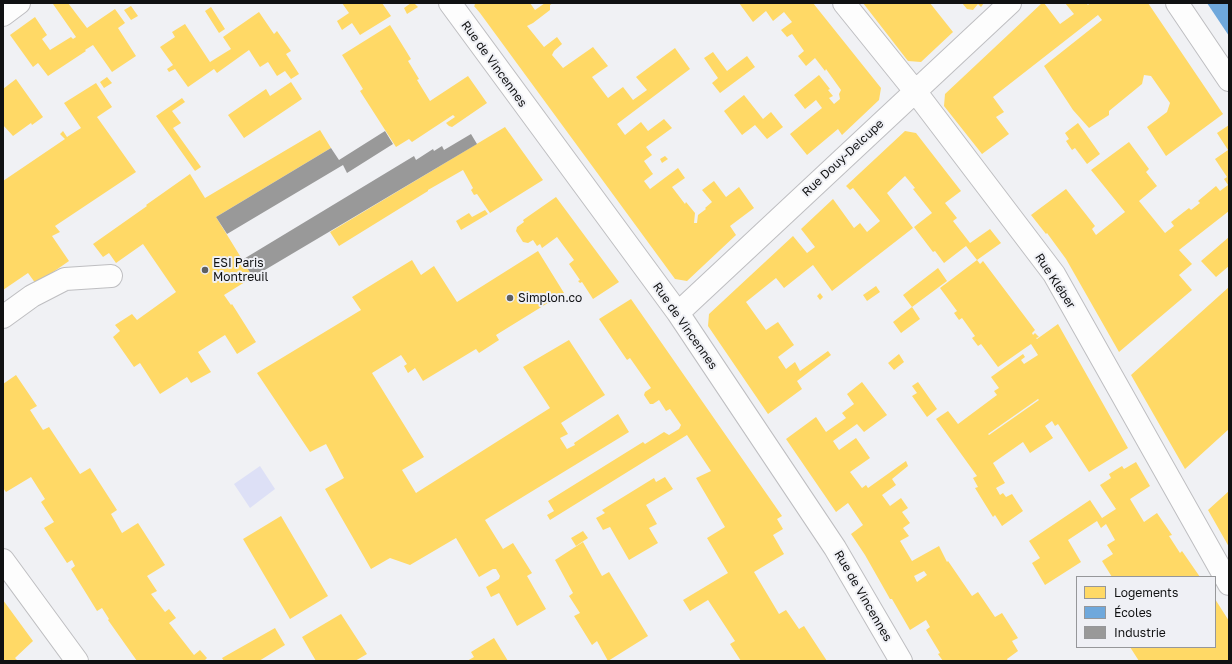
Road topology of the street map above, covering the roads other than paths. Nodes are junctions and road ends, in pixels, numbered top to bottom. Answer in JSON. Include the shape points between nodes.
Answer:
{"nodes":[{"id":1,"x":19,"y":3,"type":"edge"},
{"id":2,"x":450,"y":3,"type":"edge"},
{"id":3,"x":844,"y":3,"type":"edge"},
{"id":4,"x":1010,"y":3,"type":"edge"},
{"id":5,"x":1177,"y":3,"type":"edge"},
{"id":6,"x":3,"y":15,"type":"edge"},
{"id":7,"x":1229,"y":80,"type":"edge"},
{"id":8,"x":915,"y":91,"type":"junction"},
{"id":9,"x":111,"y":276,"type":"dead end"},
{"id":10,"x":678,"y":313,"type":"junction"},
{"id":11,"x":3,"y":317,"type":"edge"},
{"id":12,"x":3,"y":560,"type":"edge"},
{"id":13,"x":1229,"y":584,"type":"edge"},
{"id":14,"x":77,"y":661,"type":"edge"},
{"id":15,"x":901,"y":661,"type":"edge"}],
"edges":[{"from":1,"to":6,"type":"street"},
{"from":2,"to":10,"type":"street","name":"Rue de Vincennes"},
{"from":3,"to":8,"type":"street","name":"Rue Kléber"},
{"from":4,"to":8,"type":"street","name":"Rue Douy-Delcupe"},
{"from":5,"to":7,"type":"street"},
{"from":8,"to":10,"type":"street","name":"Rue Douy-Delcupe"},
{"from":8,"to":13,"type":"street","name":"Rue Kléber","via":[[1054,274]]},
{"from":9,"to":11,"type":"street","via":[[65,280],[32,296]]},
{"from":10,"to":15,"type":"street","name":"Rue de Vincennes","via":[[835,548]]},
{"from":12,"to":14,"type":"street"}]}
